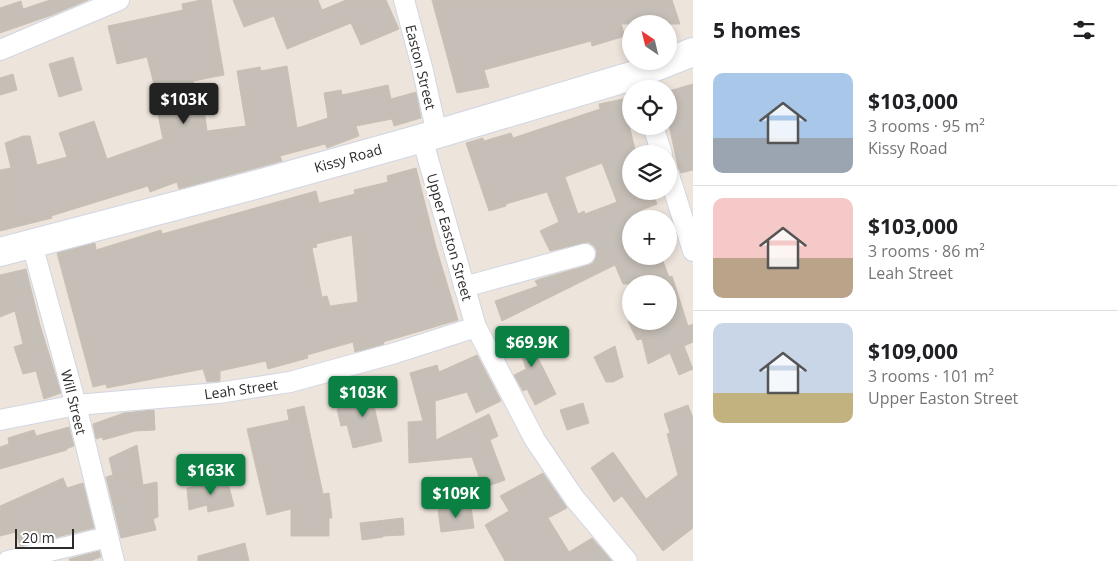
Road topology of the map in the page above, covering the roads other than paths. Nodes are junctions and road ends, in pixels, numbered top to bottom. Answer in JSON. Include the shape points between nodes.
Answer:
{"nodes":[{"id":1,"x":119,"y":0,"type":"edge"},
{"id":2,"x":404,"y":0,"type":"edge"},
{"id":3,"x":0,"y":50,"type":"edge"},
{"id":4,"x":693,"y":52,"type":"edge"},
{"id":5,"x":641,"y":80,"type":"edge"},
{"id":6,"x":622,"y":86,"type":"edge"},
{"id":7,"x":430,"y":136,"type":"junction"},
{"id":8,"x":677,"y":200,"type":"edge"},
{"id":9,"x":32,"y":244,"type":"junction"},
{"id":10,"x":693,"y":250,"type":"edge"},
{"id":11,"x":0,"y":252,"type":"edge"},
{"id":12,"x":585,"y":254,"type":"dead end"},
{"id":13,"x":464,"y":287,"type":"junction"},
{"id":14,"x":476,"y":327,"type":"junction"},
{"id":15,"x":76,"y":405,"type":"junction"},
{"id":16,"x":0,"y":420,"type":"edge"},
{"id":17,"x":108,"y":537,"type":"junction"},
{"id":18,"x":8,"y":561,"type":"edge"},
{"id":19,"x":114,"y":561,"type":"edge"},
{"id":20,"x":627,"y":561,"type":"edge"}],
"edges":[{"from":1,"to":3,"type":"street"},
{"from":2,"to":7,"type":"street","name":"Easton Street","via":[[422,67]]},
{"from":4,"to":5,"type":"main road","name":"Kissy Road"},
{"from":6,"to":7,"type":"main road","name":"Kissy Road"},
{"from":7,"to":9,"type":"main road","name":"Kissy Road"},
{"from":7,"to":13,"type":"street","name":"Upper Easton Street"},
{"from":8,"to":10,"type":"street"},
{"from":9,"to":11,"type":"main road","name":"Kissy Road"},
{"from":9,"to":15,"type":"street","name":"Will Street"},
{"from":12,"to":13,"type":"street"},
{"from":13,"to":14,"type":"street","name":"Upper Easton Street"},
{"from":14,"to":15,"type":"street","name":"Leah Street","via":[[290,382],[218,394]]},
{"from":14,"to":20,"type":"street","name":"Upper Easton Street","via":[[535,440],[574,499]]},
{"from":15,"to":16,"type":"street","name":"Leah Street"},
{"from":15,"to":17,"type":"street","name":"Will Street"},
{"from":17,"to":18,"type":"street"},
{"from":17,"to":19,"type":"street","name":"Will Street"}]}
